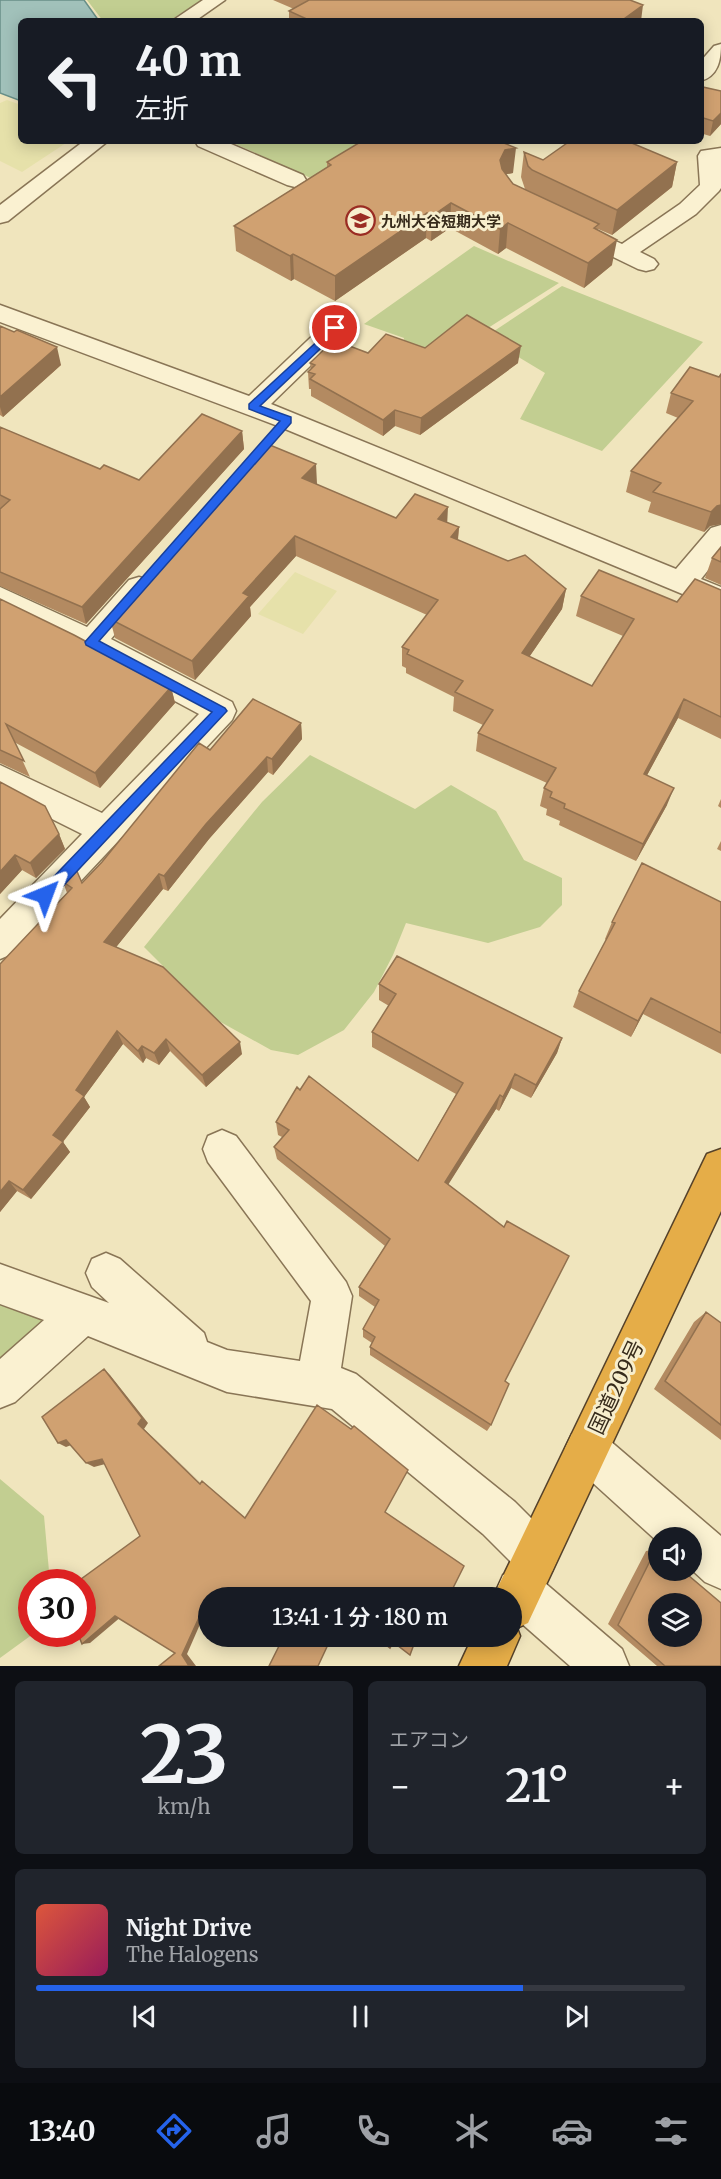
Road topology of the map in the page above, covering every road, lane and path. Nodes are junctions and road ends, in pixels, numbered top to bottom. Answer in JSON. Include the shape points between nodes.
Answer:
{"nodes":[{"id":1,"x":216,"y":0,"type":"edge"},
{"id":2,"x":192,"y":18,"type":"edge"},
{"id":3,"x":721,"y":50,"type":"edge"},
{"id":4,"x":704,"y":70,"type":"edge"},
{"id":5,"x":721,"y":71,"type":"edge"},
{"id":6,"x":704,"y":90,"type":"edge"},
{"id":7,"x":93,"y":144,"type":"edge"},
{"id":8,"x":213,"y":144,"type":"edge"},
{"id":9,"x":721,"y":154,"type":"edge"},
{"id":10,"x":295,"y":180,"type":"dead end"},
{"id":11,"x":716,"y":193,"type":"edge"},
{"id":12,"x":0,"y":216,"type":"edge"},
{"id":13,"x":551,"y":217,"type":"edge"},
{"id":14,"x":624,"y":254,"type":"junction"},
{"id":15,"x":646,"y":264,"type":"dead end"},
{"id":16,"x":0,"y":312,"type":"edge"},
{"id":17,"x":335,"y":328,"type":"dead end"},
{"id":18,"x":253,"y":407,"type":"junction"},
{"id":19,"x":721,"y":535,"type":"edge"},
{"id":20,"x":154,"y":571,"type":"edge"},
{"id":21,"x":682,"y":582,"type":"junction"},
{"id":22,"x":0,"y":598,"type":"edge"},
{"id":23,"x":721,"y":599,"type":"edge"},
{"id":24,"x":91,"y":642,"type":"junction"},
{"id":25,"x":0,"y":777,"type":"edge"},
{"id":26,"x":106,"y":831,"type":"junction"},
{"id":27,"x":0,"y":943,"type":"edge"},
{"id":28,"x":222,"y":1149,"type":"dead end"},
{"id":29,"x":721,"y":1168,"type":"edge"},
{"id":30,"x":106,"y":1273,"type":"dead end"},
{"id":31,"x":0,"y":1284,"type":"edge"},
{"id":32,"x":82,"y":1313,"type":"junction"},
{"id":33,"x":206,"y":1363,"type":"junction"},
{"id":34,"x":318,"y":1386,"type":"junction"},
{"id":35,"x":0,"y":1387,"type":"edge"},
{"id":36,"x":587,"y":1449,"type":"junction"},
{"id":37,"x":676,"y":1527,"type":"edge"},
{"id":38,"x":702,"y":1549,"type":"edge"},
{"id":39,"x":721,"y":1566,"type":"edge"},
{"id":40,"x":522,"y":1584,"type":"edge"},
{"id":41,"x":492,"y":1647,"type":"edge"},
{"id":42,"x":483,"y":1666,"type":"edge"},
{"id":43,"x":605,"y":1666,"type":"edge"}],
"edges":[{"from":1,"to":2,"type":"street"},
{"from":3,"to":4,"type":"street"},
{"from":5,"to":6,"type":"street"},
{"from":7,"to":12,"type":"street"},
{"from":8,"to":10,"type":"street"},
{"from":9,"to":11,"type":"street","via":[[709,156]]},
{"from":11,"to":14,"type":"street"},
{"from":13,"to":14,"type":"street"},
{"from":14,"to":15,"type":"street"},
{"from":16,"to":18,"type":"street"},
{"from":17,"to":18,"type":"street"},
{"from":18,"to":21,"type":"street","via":[[279,429]]},
{"from":19,"to":21,"type":"street"},
{"from":20,"to":24,"type":"street"},
{"from":21,"to":23,"type":"street"},
{"from":22,"to":24,"type":"street"},
{"from":24,"to":26,"type":"street","via":[[221,711]]},
{"from":25,"to":26,"type":"street"},
{"from":26,"to":27,"type":"street"},
{"from":28,"to":34,"type":"street","via":[[332,1296]]},
{"from":29,"to":36,"type":"highway","name":"国道209号"},
{"from":30,"to":33,"type":"street"},
{"from":31,"to":32,"type":"street"},
{"from":32,"to":33,"type":"street"},
{"from":32,"to":35,"type":"street"},
{"from":33,"to":34,"type":"street","via":[[227,1371]]},
{"from":34,"to":40,"type":"street","via":[[341,1389],[499,1518]]},
{"from":36,"to":37,"type":"street"},
{"from":36,"to":40,"type":"highway","name":"国道209号"},
{"from":38,"to":39,"type":"street"},
{"from":40,"to":43,"type":"street"},
{"from":41,"to":42,"type":"highway"}]}
